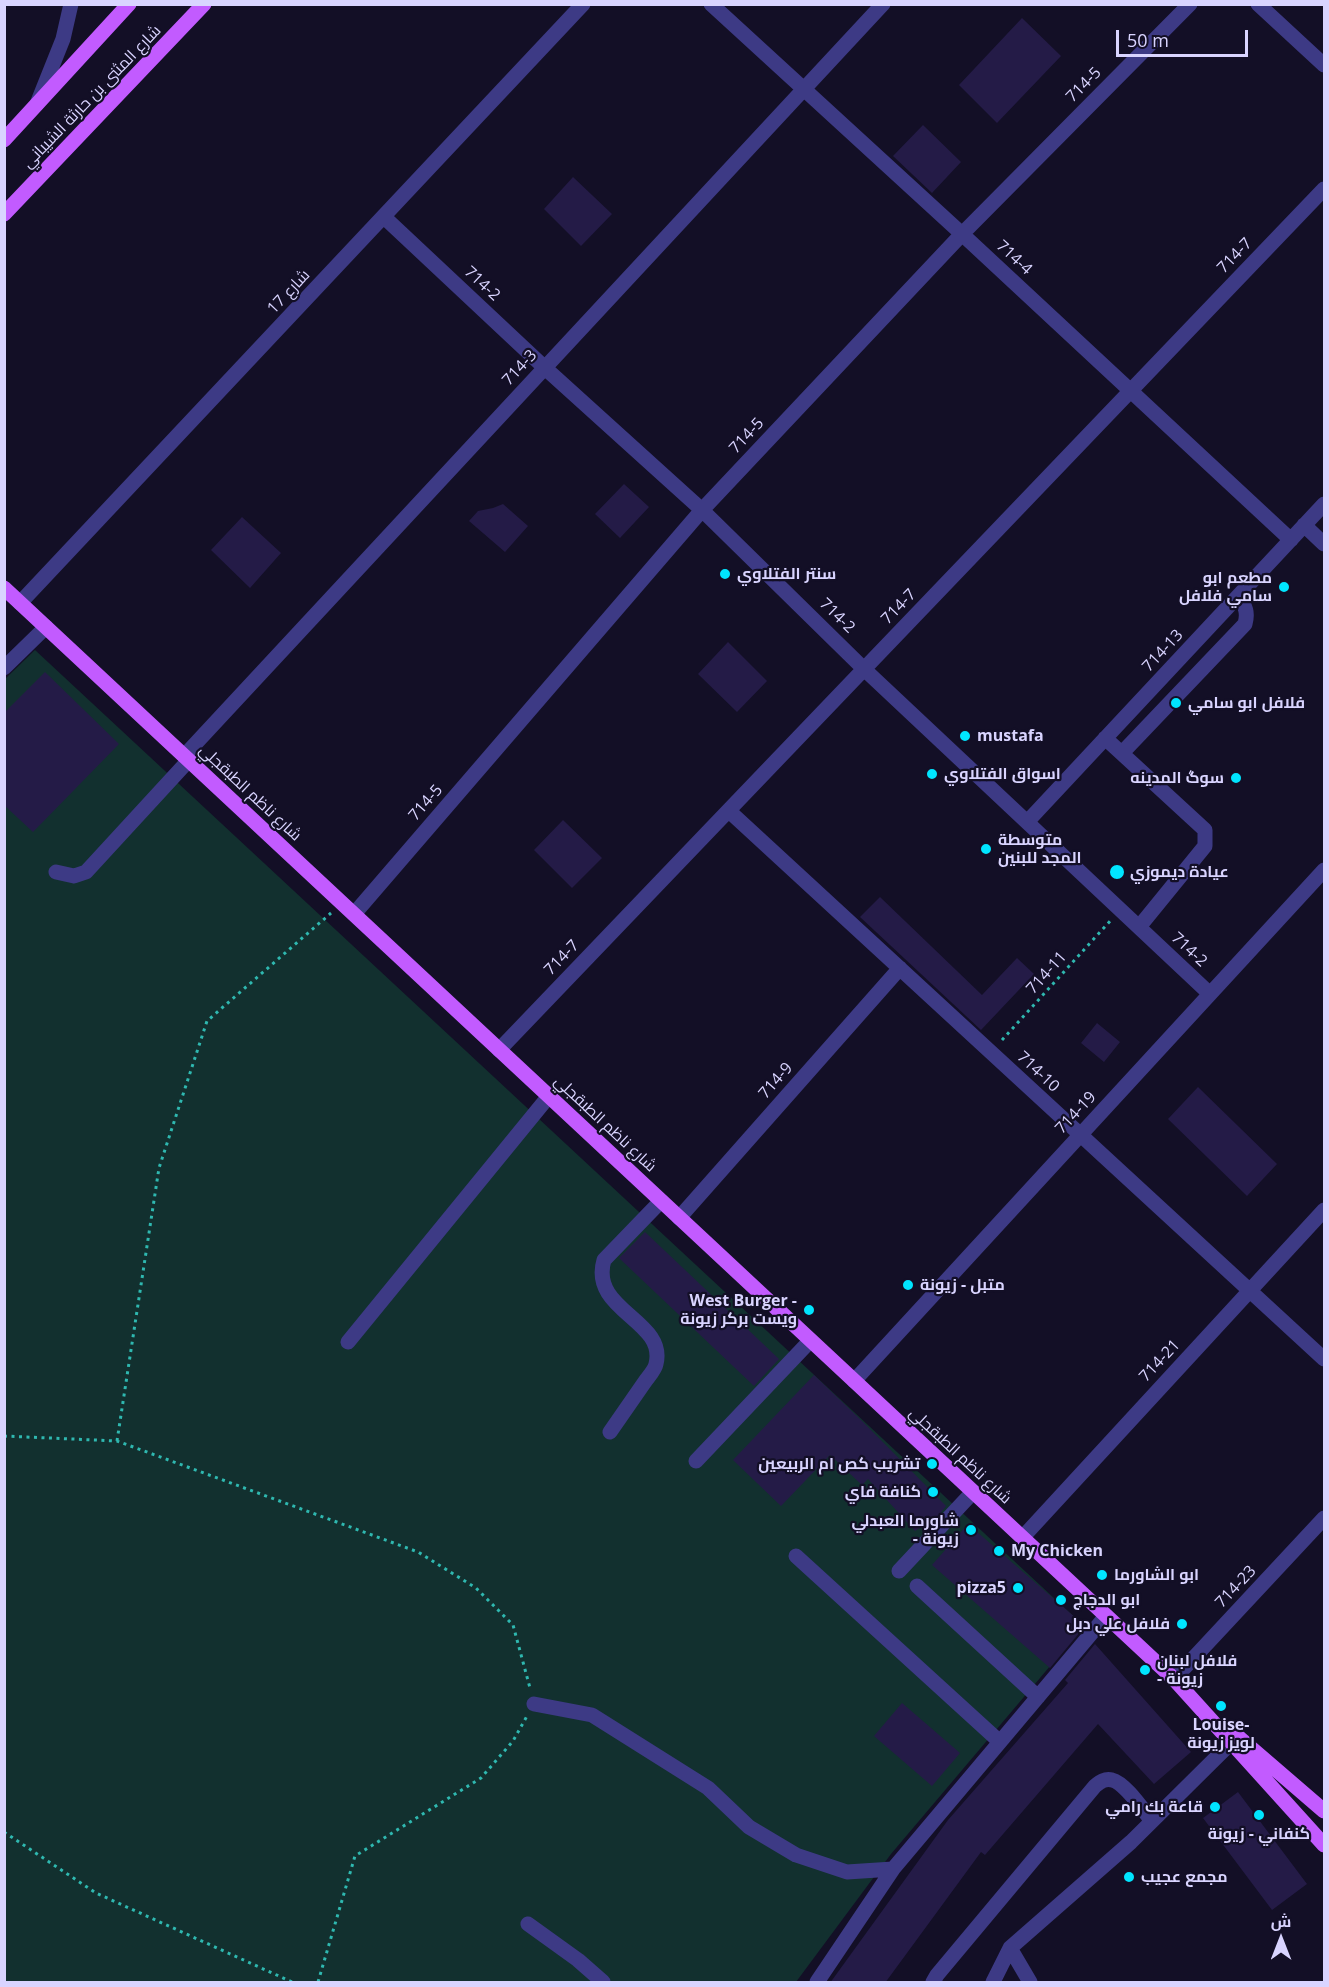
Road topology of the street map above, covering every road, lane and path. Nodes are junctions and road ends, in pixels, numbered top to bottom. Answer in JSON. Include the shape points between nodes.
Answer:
{"nodes":[{"id":1,"x":71,"y":4,"type":"edge"},
{"id":2,"x":129,"y":4,"type":"edge"},
{"id":3,"x":204,"y":4,"type":"edge"},
{"id":4,"x":583,"y":4,"type":"edge"},
{"id":5,"x":711,"y":4,"type":"edge"},
{"id":6,"x":883,"y":4,"type":"edge"},
{"id":7,"x":1190,"y":4,"type":"edge"},
{"id":8,"x":1258,"y":4,"type":"edge"},
{"id":9,"x":1324,"y":65,"type":"edge"},
{"id":10,"x":803,"y":90,"type":"junction"},
{"id":11,"x":37,"y":105,"type":"junction"},
{"id":12,"x":4,"y":140,"type":"edge"},
{"id":13,"x":1324,"y":189,"type":"edge"},
{"id":14,"x":4,"y":214,"type":"edge"},
{"id":15,"x":384,"y":217,"type":"junction"},
{"id":16,"x":962,"y":234,"type":"junction"},
{"id":17,"x":545,"y":368,"type":"junction"},
{"id":18,"x":1130,"y":392,"type":"junction"},
{"id":19,"x":1324,"y":504,"type":"edge"},
{"id":20,"x":702,"y":510,"type":"junction"},
{"id":21,"x":1304,"y":525,"type":"junction"},
{"id":22,"x":1291,"y":540,"type":"junction"},
{"id":23,"x":1324,"y":544,"type":"edge"},
{"id":24,"x":4,"y":588,"type":"edge"},
{"id":25,"x":1238,"y":597,"type":"junction"},
{"id":26,"x":20,"y":603,"type":"junction"},
{"id":27,"x":46,"y":627,"type":"junction"},
{"id":28,"x":4,"y":668,"type":"edge"},
{"id":29,"x":864,"y":669,"type":"junction"},
{"id":30,"x":1105,"y":738,"type":"junction"},
{"id":31,"x":1122,"y":753,"type":"junction"},
{"id":32,"x":187,"y":758,"type":"junction"},
{"id":33,"x":729,"y":811,"type":"junction"},
{"id":34,"x":1027,"y":822,"type":"junction"},
{"id":35,"x":1324,"y":870,"type":"edge"},
{"id":36,"x":56,"y":873,"type":"dead end"},
{"id":37,"x":342,"y":904,"type":"junction"},
{"id":38,"x":1120,"y":909,"type":"junction"},
{"id":39,"x":354,"y":914,"type":"junction"},
{"id":40,"x":1139,"y":927,"type":"junction"},
{"id":41,"x":900,"y":968,"type":"junction"},
{"id":42,"x":1210,"y":994,"type":"junction"},
{"id":43,"x":499,"y":1050,"type":"junction"},
{"id":44,"x":991,"y":1052,"type":"junction"},
{"id":45,"x":549,"y":1096,"type":"junction"},
{"id":46,"x":1080,"y":1135,"type":"junction"},
{"id":47,"x":661,"y":1201,"type":"junction"},
{"id":48,"x":1324,"y":1210,"type":"edge"},
{"id":49,"x":679,"y":1218,"type":"junction"},
{"id":50,"x":1250,"y":1290,"type":"junction"},
{"id":51,"x":810,"y":1341,"type":"junction"},
{"id":52,"x":348,"y":1342,"type":"dead end"},
{"id":53,"x":1324,"y":1359,"type":"edge"},
{"id":54,"x":854,"y":1381,"type":"junction"},
{"id":55,"x":610,"y":1432,"type":"dead end"},
{"id":56,"x":4,"y":1436,"type":"edge"},
{"id":57,"x":117,"y":1441,"type":"junction"},
{"id":58,"x":696,"y":1461,"type":"dead end"},
{"id":59,"x":973,"y":1492,"type":"junction"},
{"id":60,"x":1324,"y":1518,"type":"edge"},
{"id":61,"x":1022,"y":1538,"type":"junction"},
{"id":62,"x":796,"y":1556,"type":"dead end"},
{"id":63,"x":899,"y":1571,"type":"dead end"},
{"id":64,"x":917,"y":1586,"type":"dead end"},
{"id":65,"x":1106,"y":1616,"type":"junction"},
{"id":66,"x":1177,"y":1683,"type":"junction"},
{"id":67,"x":1038,"y":1697,"type":"junction"},
{"id":68,"x":534,"y":1704,"type":"junction"},
{"id":69,"x":1234,"y":1739,"type":"junction"},
{"id":70,"x":1000,"y":1742,"type":"junction"},
{"id":71,"x":1324,"y":1811,"type":"edge"},
{"id":72,"x":1152,"y":1821,"type":"junction"},
{"id":73,"x":4,"y":1832,"type":"edge"},
{"id":74,"x":1323,"y":1846,"type":"edge"},
{"id":75,"x":892,"y":1869,"type":"junction"},
{"id":76,"x":528,"y":1924,"type":"dead end"},
{"id":77,"x":1010,"y":1948,"type":"junction"},
{"id":78,"x":292,"y":1983,"type":"edge"},
{"id":79,"x":318,"y":1983,"type":"edge"},
{"id":80,"x":603,"y":1983,"type":"edge"},
{"id":81,"x":818,"y":1983,"type":"edge"},
{"id":82,"x":933,"y":1983,"type":"edge"},
{"id":83,"x":993,"y":1983,"type":"edge"},
{"id":84,"x":1030,"y":1983,"type":"edge"}],
"edges":[{"from":1,"to":11,"type":"street","via":[[63,39]]},
{"from":2,"to":11,"type":"main road","name":"شارع المثنى بن حارثة الشيباني"},
{"from":3,"to":14,"type":"main road","name":"شارع المثنى بن حارثة الشيباني"},
{"from":4,"to":15,"type":"street","name":"شارع 17"},
{"from":5,"to":10,"type":"street","name":"714-4"},
{"from":6,"to":10,"type":"street","name":"714-3"},
{"from":7,"to":16,"type":"street","name":"714-5"},
{"from":8,"to":9,"type":"street"},
{"from":10,"to":16,"type":"street","name":"714-4"},
{"from":10,"to":17,"type":"street","name":"714-3"},
{"from":11,"to":12,"type":"main road","name":"شارع المثنى بن حارثة الشيباني"},
{"from":13,"to":18,"type":"street","name":"714-7"},
{"from":15,"to":17,"type":"street","name":"714-2"},
{"from":15,"to":26,"type":"street","name":"شارع 17"},
{"from":16,"to":18,"type":"street","name":"714-4"},
{"from":16,"to":20,"type":"street","name":"714-5"},
{"from":17,"to":20,"type":"street","name":"714-2"},
{"from":17,"to":32,"type":"street","name":"714-3"},
{"from":18,"to":22,"type":"street","name":"714-4"},
{"from":18,"to":29,"type":"street","name":"714-7"},
{"from":19,"to":21,"type":"street","name":"714-13"},
{"from":20,"to":29,"type":"street","name":"714-2"},
{"from":20,"to":39,"type":"street","name":"714-5"},
{"from":21,"to":22,"type":"street","name":"714-13"},
{"from":21,"to":23,"type":"street"},
{"from":22,"to":25,"type":"street","name":"714-13"},
{"from":24,"to":26,"type":"main road","name":"شارع ناظم الطبقجلي"},
{"from":25,"to":30,"type":"street","name":"714-13"},
{"from":25,"to":31,"type":"street","via":[[1245,605],[1245,624]]},
{"from":26,"to":27,"type":"main road","name":"شارع ناظم الطبقجلي"},
{"from":27,"to":28,"type":"street"},
{"from":27,"to":32,"type":"main road","name":"شارع ناظم الطبقجلي"},
{"from":29,"to":33,"type":"street","name":"714-7"},
{"from":29,"to":34,"type":"street","name":"714-2"},
{"from":30,"to":31,"type":"street"},
{"from":30,"to":34,"type":"street","name":"714-13"},
{"from":31,"to":40,"type":"street","via":[[1205,830],[1206,838],[1205,846]]},
{"from":32,"to":36,"type":"street","name":"714-3","via":[[86,872],[74,876]]},
{"from":32,"to":37,"type":"main road","name":"شارع ناظم الطبقجلي"},
{"from":33,"to":41,"type":"street","name":"714-10"},
{"from":33,"to":43,"type":"street","name":"714-7"},
{"from":34,"to":38,"type":"street","name":"714-2"},
{"from":35,"to":42,"type":"street","name":"714-19"},
{"from":37,"to":39,"type":"main road","name":"شارع ناظم الطبقجلي"},
{"from":37,"to":57,"type":"path","via":[[207,1021],[159,1168]]},
{"from":38,"to":40,"type":"street","name":"714-2"},
{"from":38,"to":44,"type":"path","name":"714-11"},
{"from":39,"to":43,"type":"main road","name":"شارع ناظم الطبقجلي"},
{"from":40,"to":42,"type":"street","name":"714-2"},
{"from":41,"to":44,"type":"street","name":"714-10"},
{"from":41,"to":49,"type":"street","name":"714-9"},
{"from":42,"to":46,"type":"street","name":"714-19"},
{"from":43,"to":45,"type":"main road","name":"شارع ناظم الطبقجلي"},
{"from":44,"to":46,"type":"street","name":"714-10"},
{"from":45,"to":47,"type":"main road","name":"شارع ناظم الطبقجلي"},
{"from":45,"to":52,"type":"street"},
{"from":46,"to":50,"type":"street","name":"714-10"},
{"from":46,"to":54,"type":"street","name":"714-19"},
{"from":47,"to":49,"type":"main road","name":"شارع ناظم الطبقجلي"},
{"from":47,"to":55,"type":"street","via":[[604,1260],[601,1269],[604,1288],[614,1303],[651,1336],[656,1351],[656,1365]]},
{"from":48,"to":50,"type":"street","name":"714-21"},
{"from":49,"to":51,"type":"main road","name":"شارع ناظم الطبقجلي"},
{"from":50,"to":53,"type":"street","name":"714-10"},
{"from":50,"to":61,"type":"street","name":"714-21"},
{"from":51,"to":54,"type":"main road","name":"شارع ناظم الطبقجلي"},
{"from":51,"to":58,"type":"street"},
{"from":54,"to":59,"type":"main road","name":"شارع ناظم الطبقجلي"},
{"from":56,"to":57,"type":"path"},
{"from":57,"to":68,"type":"path","via":[[418,1552],[476,1588],[513,1625]]},
{"from":59,"to":61,"type":"main road","name":"شارع ناظم الطبقجلي"},
{"from":59,"to":63,"type":"street"},
{"from":60,"to":66,"type":"street","name":"714-23"},
{"from":61,"to":65,"type":"main road","name":"شارع ناظم الطبقجلي"},
{"from":62,"to":70,"type":"street"},
{"from":64,"to":67,"type":"street"},
{"from":65,"to":66,"type":"main road","name":"شارع ناظم الطبقجلي"},
{"from":65,"to":67,"type":"street"},
{"from":66,"to":69,"type":"main road","name":"شارع ناظم الطبقجلي"},
{"from":67,"to":70,"type":"street"},
{"from":68,"to":75,"type":"street","via":[[592,1715],[708,1788],[748,1827],[796,1855],[847,1872]]},
{"from":68,"to":79,"type":"path","via":[[513,1741],[481,1778],[355,1857]]},
{"from":69,"to":71,"type":"main road","name":"شارع ناظم الطبقجلي"},
{"from":69,"to":72,"type":"street"},
{"from":69,"to":74,"type":"main road","name":"شارع ناظم الطبقجلي"},
{"from":70,"to":75,"type":"street"},
{"from":72,"to":77,"type":"street"},
{"from":72,"to":82,"type":"street","via":[[1122,1785],[1105,1780],[1095,1786]]},
{"from":73,"to":78,"type":"path","via":[[96,1893]]},
{"from":75,"to":81,"type":"street"},
{"from":76,"to":80,"type":"street"},
{"from":77,"to":83,"type":"street"},
{"from":77,"to":84,"type":"street"}]}
